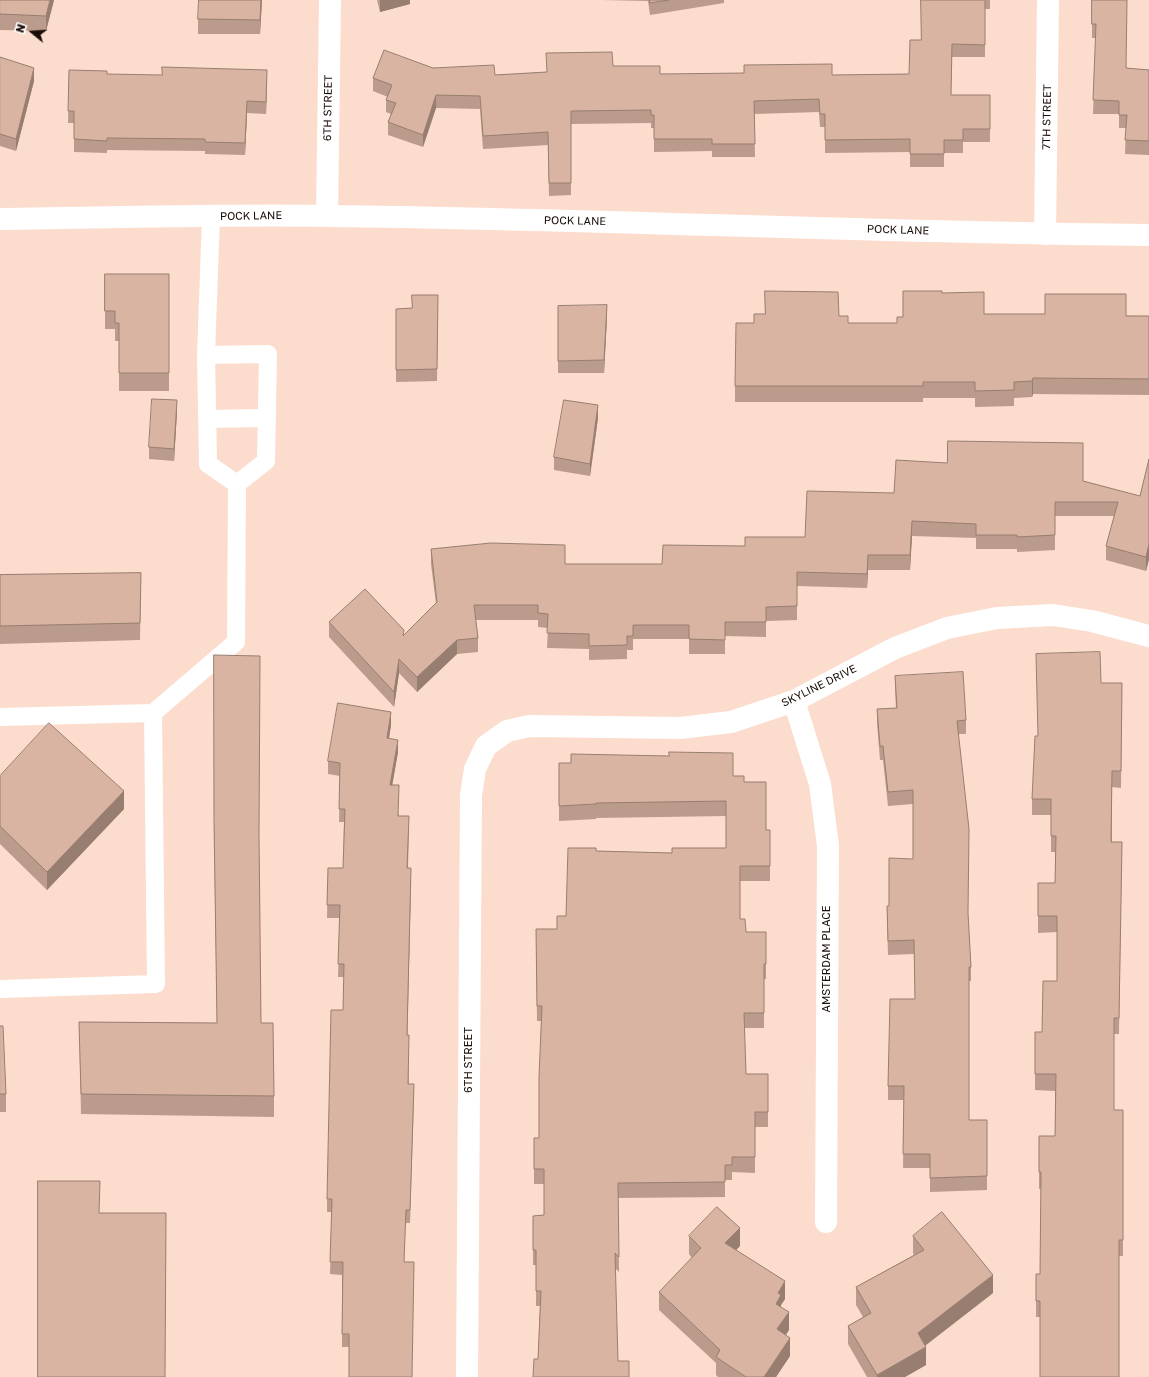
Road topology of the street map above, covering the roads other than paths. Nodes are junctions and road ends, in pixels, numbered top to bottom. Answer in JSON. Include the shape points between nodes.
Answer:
{"nodes":[{"id":1,"x":330,"y":0,"type":"edge"},
{"id":2,"x":1048,"y":0,"type":"edge"},
{"id":3,"x":327,"y":216,"type":"junction"},
{"id":4,"x":211,"y":217,"type":"junction"},
{"id":5,"x":0,"y":219,"type":"edge"},
{"id":6,"x":1045,"y":234,"type":"junction"},
{"id":7,"x":1149,"y":235,"type":"edge"},
{"id":8,"x":206,"y":355,"type":"junction"},
{"id":9,"x":267,"y":418,"type":"junction"},
{"id":10,"x":207,"y":419,"type":"junction"},
{"id":11,"x":237,"y":484,"type":"junction"},
{"id":12,"x":1149,"y":636,"type":"edge"},
{"id":13,"x":794,"y":701,"type":"junction"},
{"id":14,"x":153,"y":713,"type":"junction"},
{"id":15,"x":0,"y":717,"type":"edge"},
{"id":16,"x":486,"y":746,"type":"joint"},
{"id":17,"x":0,"y":989,"type":"edge"},
{"id":18,"x":826,"y":1222,"type":"dead end"},
{"id":19,"x":467,"y":1377,"type":"edge"}],
"edges":[{"from":1,"to":3,"type":"street","name":"6TH STREET"},
{"from":2,"to":6,"type":"street","name":"7TH STREET"},
{"from":3,"to":4,"type":"street","name":"POCK LANE"},
{"from":3,"to":6,"type":"street","name":"POCK LANE","via":[[732,224]]},
{"from":4,"to":5,"type":"street","name":"POCK LANE"},
{"from":4,"to":8,"type":"lane"},
{"from":6,"to":7,"type":"street","name":"POCK LANE"},
{"from":8,"to":9,"type":"lane","via":[[268,354]]},
{"from":8,"to":10,"type":"lane"},
{"from":9,"to":10,"type":"lane"},
{"from":9,"to":11,"type":"lane","via":[[266,461]]},
{"from":10,"to":11,"type":"lane","via":[[208,464]]},
{"from":11,"to":14,"type":"lane","via":[[236,642]]},
{"from":12,"to":13,"type":"street","name":"SKYLINE DRIVE","via":[[1092,621],[1053,615],[997,618],[947,628],[896,648]]},
{"from":13,"to":16,"type":"street","name":"SKYLINE DRIVE","via":[[731,722],[680,728],[529,726],[507,731]]},
{"from":13,"to":18,"type":"street","name":"AMSTERDAM PLACE","via":[[820,784],[828,846]]},
{"from":14,"to":15,"type":"lane"},
{"from":14,"to":17,"type":"lane","via":[[156,984]]},
{"from":16,"to":19,"type":"street","name":"6TH STREET","via":[[475,769],[471,795]]}]}
